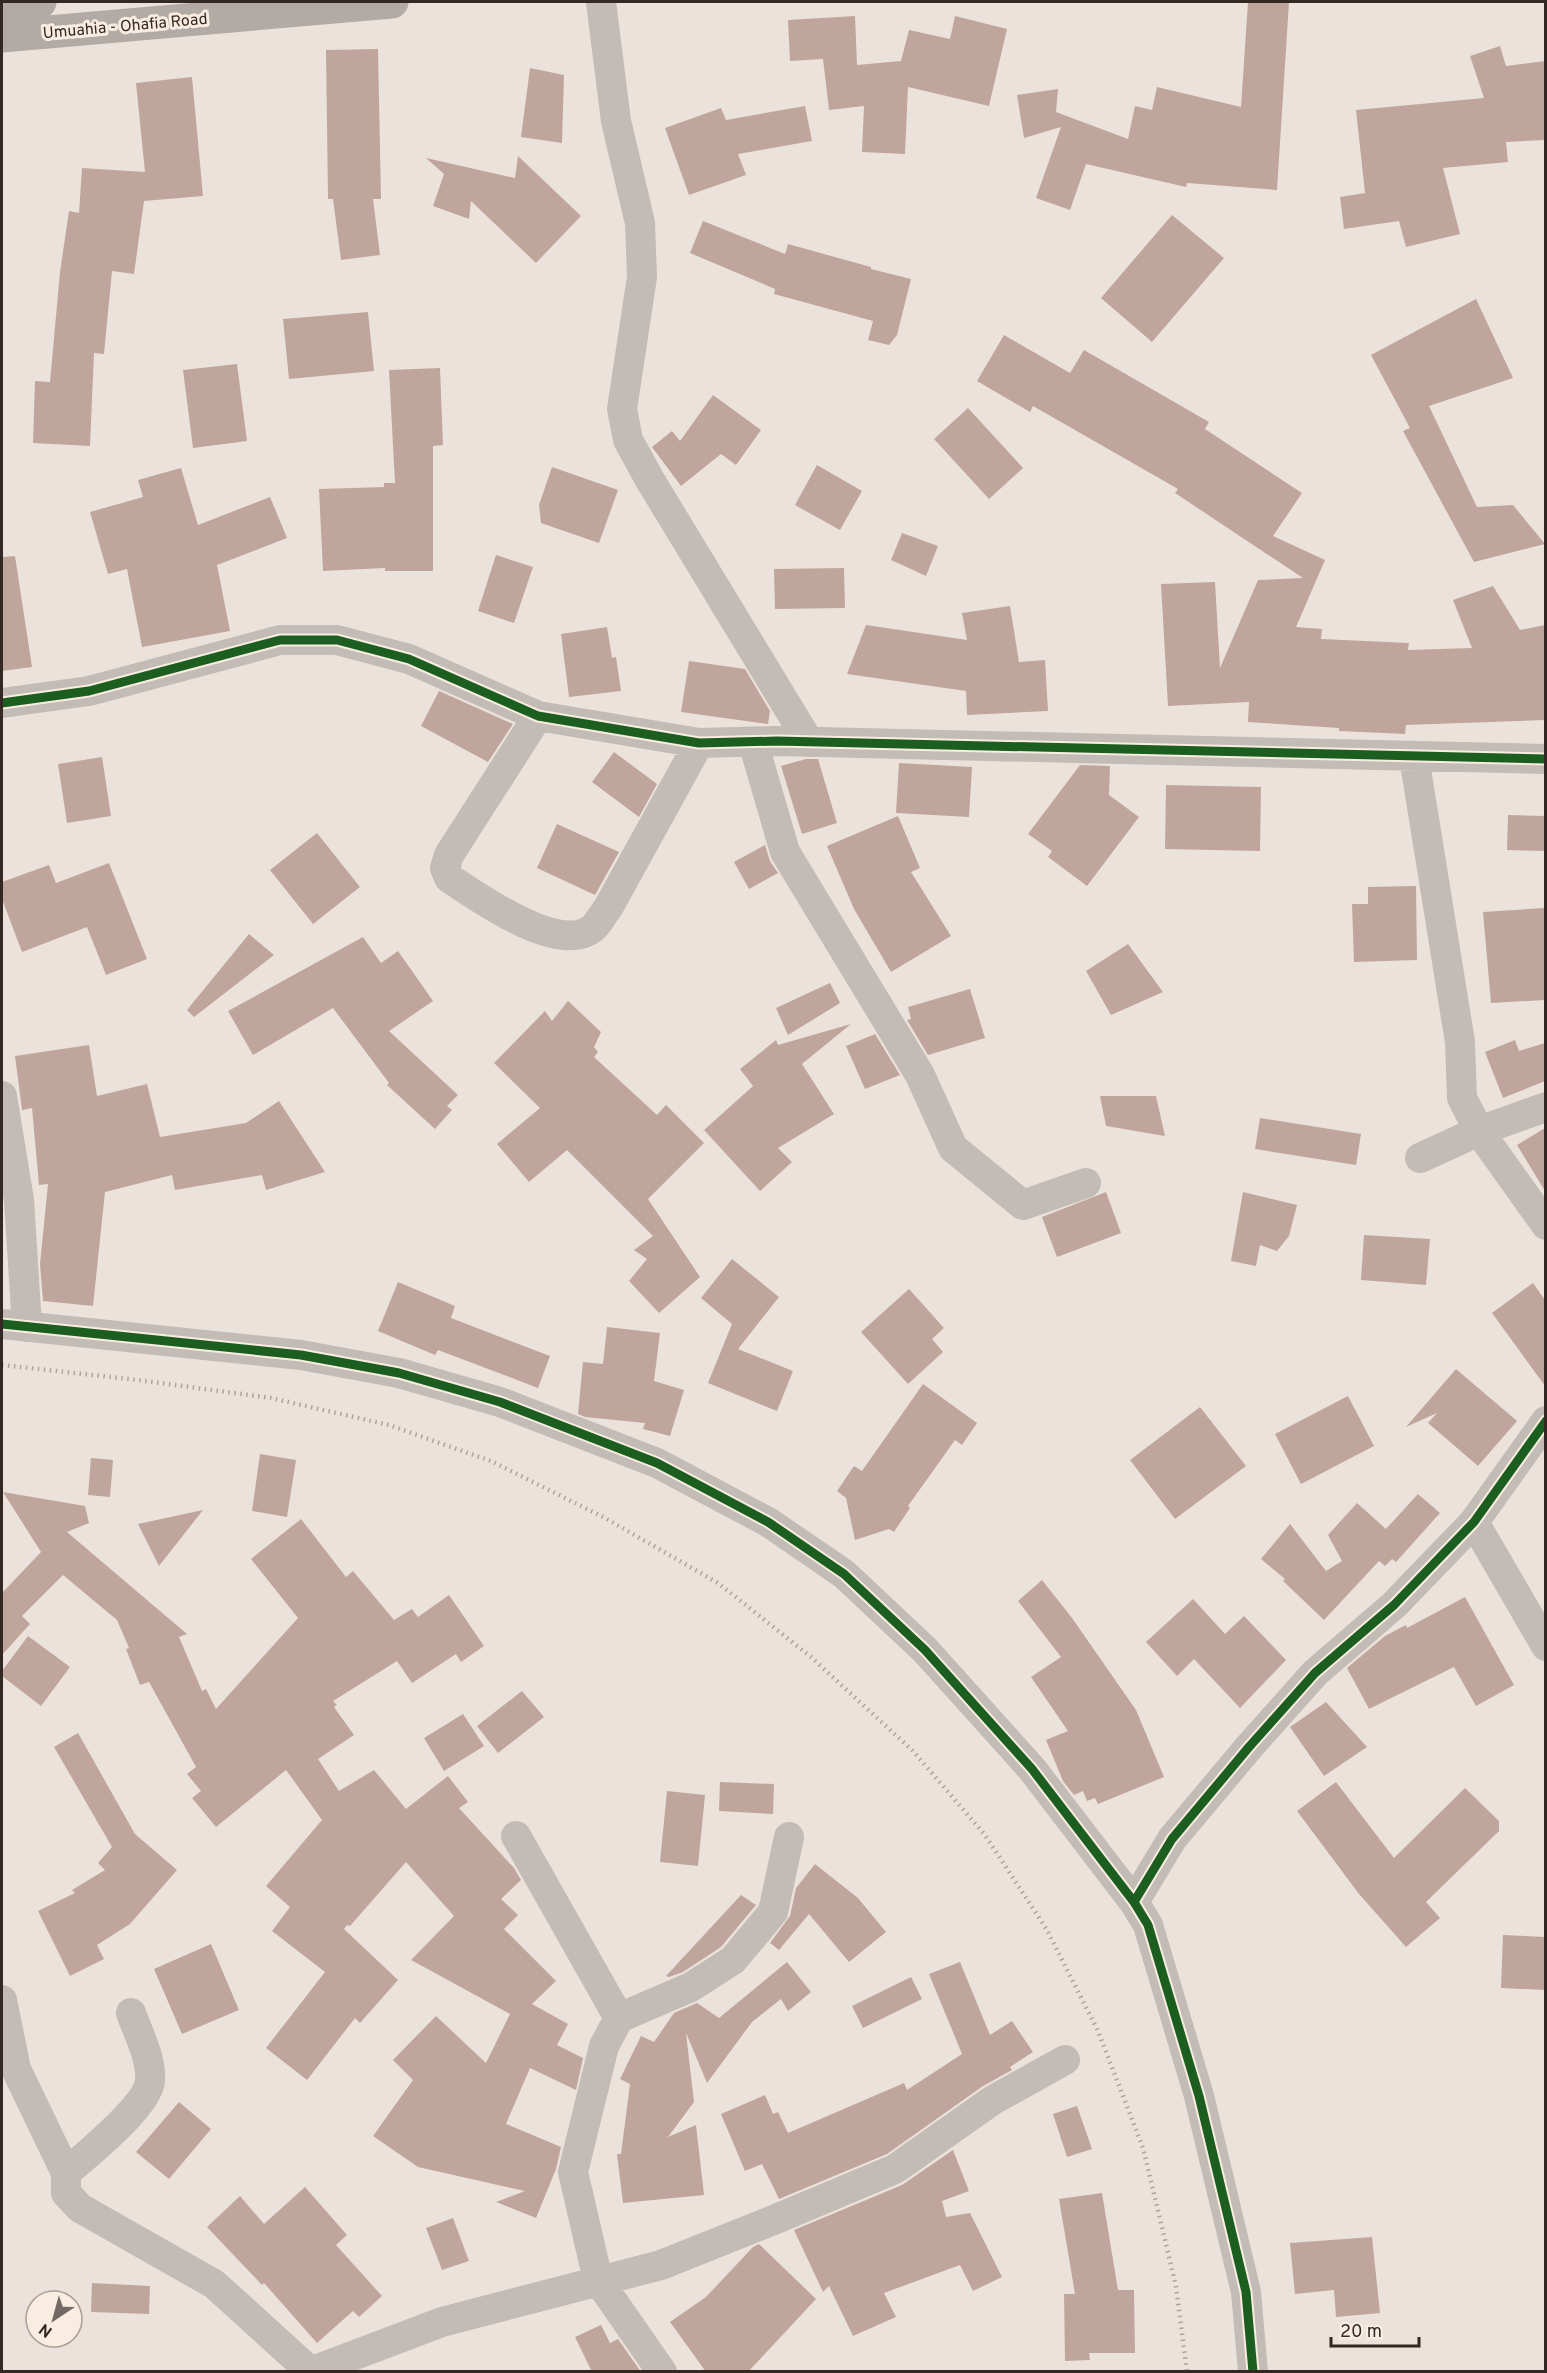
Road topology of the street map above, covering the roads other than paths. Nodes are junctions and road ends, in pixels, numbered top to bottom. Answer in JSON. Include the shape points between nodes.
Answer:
{"nodes":[{"id":1,"x":40,"y":2,"type":"edge"},
{"id":2,"x":392,"y":2,"type":"edge"},
{"id":3,"x":601,"y":2,"type":"edge"},
{"id":4,"x":2,"y":5,"type":"edge"},
{"id":5,"x":2,"y":36,"type":"edge"},
{"id":6,"x":2,"y":703,"type":"edge"},
{"id":7,"x":538,"y":716,"type":"junction"},
{"id":8,"x":753,"y":742,"type":"junction"},
{"id":9,"x":809,"y":742,"type":"junction"},
{"id":10,"x":699,"y":743,"type":"junction"},
{"id":11,"x":1414,"y":757,"type":"junction"},
{"id":12,"x":1545,"y":759,"type":"edge"},
{"id":13,"x":2,"y":1096,"type":"edge"},
{"id":14,"x":1545,"y":1107,"type":"edge"},
{"id":15,"x":1479,"y":1131,"type":"junction"},
{"id":16,"x":1420,"y":1158,"type":"dead end"},
{"id":17,"x":1086,"y":1183,"type":"dead end"},
{"id":18,"x":1545,"y":1225,"type":"edge"},
{"id":19,"x":14,"y":1326,"type":"edge"},
{"id":20,"x":1545,"y":1422,"type":"edge"},
{"id":21,"x":1474,"y":1522,"type":"junction"},
{"id":22,"x":1545,"y":1646,"type":"edge"},
{"id":23,"x":516,"y":1836,"type":"dead end"},
{"id":24,"x":789,"y":1837,"type":"dead end"},
{"id":25,"x":1134,"y":1902,"type":"junction"},
{"id":26,"x":2,"y":2000,"type":"edge"},
{"id":27,"x":131,"y":2013,"type":"dead end"},
{"id":28,"x":619,"y":2018,"type":"junction"},
{"id":29,"x":1065,"y":2060,"type":"dead end"},
{"id":30,"x":66,"y":2173,"type":"junction"},
{"id":31,"x":598,"y":2280,"type":"junction"},
{"id":32,"x":310,"y":2371,"type":"edge"},
{"id":33,"x":662,"y":2372,"type":"edge"},
{"id":34,"x":1253,"y":2372,"type":"edge"}],
"edges":[{"from":1,"to":4,"type":"main road","name":"Umuahia - Ohafia Road"},
{"from":2,"to":5,"type":"main road","name":"Umuahia - Ohafia Road"},
{"from":3,"to":9,"type":"street","via":[[616,121],[640,223],[642,277],[622,409],[628,440]]},
{"from":6,"to":7,"type":"street","via":[[89,691],[280,640],[336,640],[409,659]]},
{"from":7,"to":10,"type":"street"},
{"from":7,"to":10,"type":"street","via":[[449,855],[445,868],[449,878],[508,917],[564,936],[593,927],[608,908]]},
{"from":8,"to":9,"type":"street"},
{"from":8,"to":10,"type":"street"},
{"from":8,"to":17,"type":"street","via":[[785,852],[920,1075],[953,1148],[1023,1205]]},
{"from":9,"to":11,"type":"street"},
{"from":11,"to":12,"type":"street"},
{"from":11,"to":15,"type":"street","via":[[1460,1042],[1462,1098]]},
{"from":13,"to":19,"type":"street","via":[[19,1200]]},
{"from":14,"to":15,"type":"street"},
{"from":15,"to":16,"type":"street"},
{"from":15,"to":18,"type":"street"},
{"from":19,"to":25,"type":"street","via":[[301,1355],[399,1373],[500,1402],[657,1463],[768,1522],[844,1574],[925,1650],[1032,1769]]},
{"from":20,"to":21,"type":"street"},
{"from":21,"to":22,"type":"street"},
{"from":21,"to":25,"type":"street","via":[[1394,1605],[1315,1673],[1172,1839]]},
{"from":23,"to":28,"type":"street"},
{"from":24,"to":28,"type":"street","via":[[773,1912],[733,1960],[691,1987]]},
{"from":25,"to":34,"type":"street","via":[[1148,1925],[1199,2096],[1246,2292]]},
{"from":26,"to":30,"type":"street","via":[[16,2069]]},
{"from":27,"to":30,"type":"street","via":[[147,2058],[150,2081],[140,2104]]},
{"from":28,"to":31,"type":"street","via":[[604,2046],[573,2172]]},
{"from":29,"to":31,"type":"street","via":[[993,2100],[895,2169],[661,2265]]},
{"from":30,"to":32,"type":"street","via":[[66,2193],[80,2208],[213,2284]]},
{"from":31,"to":32,"type":"street","via":[[442,2322]]},
{"from":31,"to":33,"type":"street"}]}
